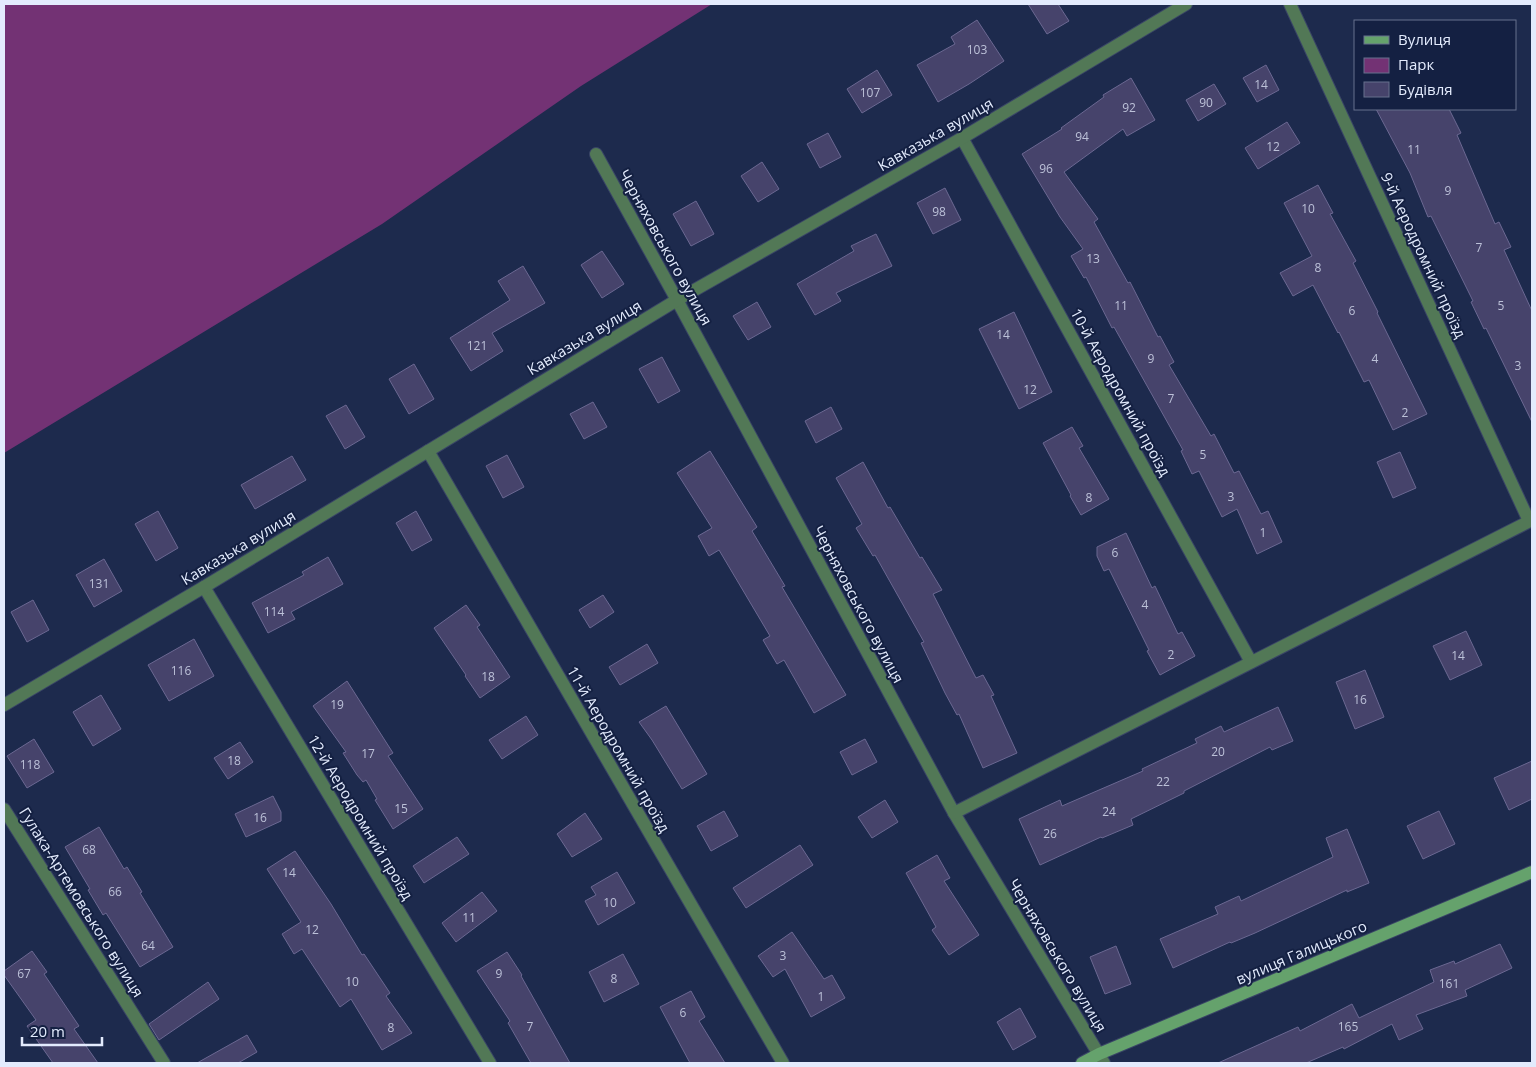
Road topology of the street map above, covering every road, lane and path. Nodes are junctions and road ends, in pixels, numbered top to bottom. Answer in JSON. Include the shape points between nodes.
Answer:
{"nodes":[{"id":1,"x":1186,"y":4,"type":"edge"},
{"id":2,"x":1290,"y":4,"type":"edge"},
{"id":3,"x":962,"y":138,"type":"junction"},
{"id":4,"x":596,"y":154,"type":"dead end"},
{"id":5,"x":677,"y":300,"type":"junction"},
{"id":6,"x":428,"y":451,"type":"junction"},
{"id":7,"x":1531,"y":520,"type":"edge"},
{"id":8,"x":204,"y":587,"type":"junction"},
{"id":9,"x":1251,"y":662,"type":"junction"},
{"id":10,"x":4,"y":705,"type":"edge"},
{"id":11,"x":4,"y":809,"type":"edge"},
{"id":12,"x":954,"y":813,"type":"junction"},
{"id":13,"x":1532,"y":872,"type":"edge"},
{"id":14,"x":1102,"y":1059,"type":"edge"},
{"id":15,"x":164,"y":1063,"type":"edge"},
{"id":16,"x":490,"y":1063,"type":"edge"},
{"id":17,"x":783,"y":1063,"type":"edge"},
{"id":18,"x":1082,"y":1063,"type":"edge"}],
"edges":[{"from":1,"to":3,"type":"street","name":"Кавказька вулиця"},
{"from":2,"to":7,"type":"street","name":"9-й Аеродромний проїзд"},
{"from":3,"to":5,"type":"street","name":"Кавказька вулиця"},
{"from":3,"to":9,"type":"street","name":"10-й Аеродромний проїзд"},
{"from":4,"to":5,"type":"street","name":"Черняховського вулиця"},
{"from":5,"to":6,"type":"street","name":"Кавказька вулиця"},
{"from":5,"to":12,"type":"street","name":"Черняховського вулиця"},
{"from":6,"to":8,"type":"street","name":"Кавказька вулиця"},
{"from":6,"to":17,"type":"street","name":"11-й Аеродромний проїзд"},
{"from":7,"to":9,"type":"street"},
{"from":8,"to":10,"type":"street","name":"Кавказька вулиця"},
{"from":8,"to":16,"type":"street","name":"12-й Аеродромний проїзд"},
{"from":9,"to":12,"type":"street"},
{"from":11,"to":15,"type":"street","name":"Гулака-Артемовського вулиця"},
{"from":12,"to":14,"type":"street","name":"Черняховського вулиця"},
{"from":13,"to":14,"type":"street","name":"вулиця Галицького"},
{"from":14,"to":18,"type":"street","name":"вулиця Галицького"}]}
